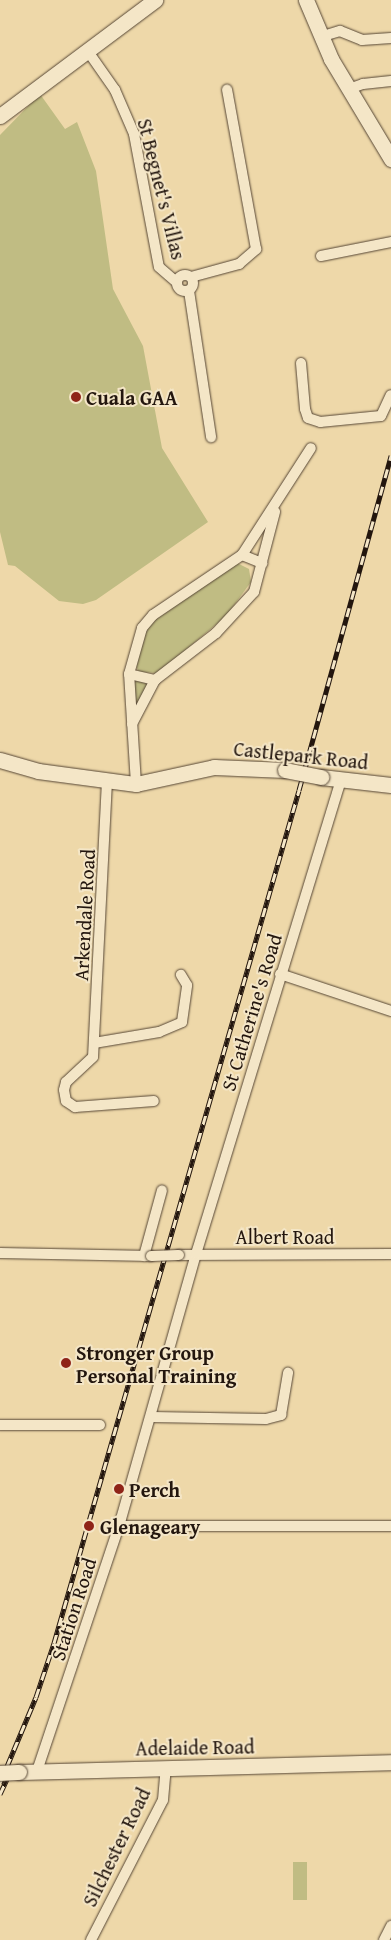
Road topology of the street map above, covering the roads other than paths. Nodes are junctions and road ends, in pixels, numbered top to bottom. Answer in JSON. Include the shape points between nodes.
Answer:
{"nodes":[{"id":1,"x":155,"y":0,"type":"edge"},
{"id":2,"x":306,"y":0,"type":"edge"},
{"id":3,"x":320,"y":37,"type":"junction"},
{"id":4,"x":391,"y":38,"type":"edge"},
{"id":5,"x":87,"y":50,"type":"junction"},
{"id":6,"x":391,"y":81,"type":"edge"},
{"id":7,"x":349,"y":89,"type":"junction"},
{"id":8,"x":226,"y":90,"type":"dead end"},
{"id":9,"x":0,"y":116,"type":"edge"},
{"id":10,"x":391,"y":158,"type":"edge"},
{"id":11,"x":391,"y":242,"type":"edge"},
{"id":12,"x":321,"y":256,"type":"dead end"},
{"id":13,"x":191,"y":277,"type":"junction"},
{"id":14,"x":176,"y":282,"type":"junction"},
{"id":15,"x":189,"y":291,"type":"junction"},
{"id":16,"x":301,"y":363,"type":"dead end"},
{"id":17,"x":391,"y":396,"type":"edge"},
{"id":18,"x":211,"y":437,"type":"dead end"},
{"id":19,"x":311,"y":448,"type":"dead end"},
{"id":20,"x":277,"y":504,"type":"junction"},
{"id":21,"x":242,"y":555,"type":"junction"},
{"id":22,"x":262,"y":562,"type":"junction"},
{"id":23,"x":129,"y":674,"type":"junction"},
{"id":24,"x":154,"y":680,"type":"junction"},
{"id":25,"x":132,"y":726,"type":"junction"},
{"id":26,"x":0,"y":760,"type":"edge"},
{"id":27,"x":341,"y":779,"type":"junction"},
{"id":28,"x":107,"y":782,"type":"junction"},
{"id":29,"x":136,"y":784,"type":"junction"},
{"id":30,"x":391,"y":785,"type":"edge"},
{"id":31,"x":280,"y":974,"type":"junction"},
{"id":32,"x":181,"y":975,"type":"dead end"},
{"id":33,"x":391,"y":1011,"type":"edge"},
{"id":34,"x":94,"y":1047,"type":"junction"},
{"id":35,"x":154,"y":1100,"type":"dead end"},
{"id":36,"x":162,"y":1190,"type":"dead end"},
{"id":37,"x":0,"y":1253,"type":"edge"},
{"id":38,"x":196,"y":1254,"type":"junction"},
{"id":39,"x":391,"y":1254,"type":"edge"},
{"id":40,"x":148,"y":1256,"type":"junction"},
{"id":41,"x":288,"y":1373,"type":"dead end"},
{"id":42,"x":152,"y":1416,"type":"junction"},
{"id":43,"x":100,"y":1424,"type":"dead end"},
{"id":44,"x":0,"y":1426,"type":"edge"},
{"id":45,"x":120,"y":1526,"type":"junction"},
{"id":46,"x":391,"y":1526,"type":"edge"},
{"id":47,"x":391,"y":1762,"type":"edge"},
{"id":48,"x":166,"y":1768,"type":"junction"},
{"id":49,"x":36,"y":1771,"type":"junction"},
{"id":50,"x":0,"y":1773,"type":"edge"},
{"id":51,"x":391,"y":1926,"type":"edge"},
{"id":52,"x":91,"y":1940,"type":"edge"},
{"id":53,"x":384,"y":1940,"type":"edge"}],
"edges":[{"from":1,"to":5,"type":"street"},
{"from":2,"to":3,"type":"street"},
{"from":3,"to":4,"type":"street","via":[[340,31],[362,40]]},
{"from":3,"to":7,"type":"street"},
{"from":5,"to":9,"type":"street"},
{"from":5,"to":14,"type":"street","name":"St Begnet's Villas","via":[[115,90],[134,134],[159,267]]},
{"from":6,"to":7,"type":"street"},
{"from":7,"to":10,"type":"street"},
{"from":8,"to":13,"type":"street","name":"St Begnet's Villas","via":[[256,249],[240,264]]},
{"from":11,"to":12,"type":"street"},
{"from":13,"to":14,"type":"street","name":"St Begnet's Villas","via":[[181,276]]},
{"from":13,"to":15,"type":"street","name":"St Begnet's Villas","via":[[193,285]]},
{"from":14,"to":15,"type":"street","name":"St Begnet's Villas","via":[[179,289]]},
{"from":15,"to":18,"type":"street","name":"St Begnet's Villas"},
{"from":16,"to":17,"type":"street","via":[[308,418],[333,423],[381,416]]},
{"from":19,"to":20,"type":"street"},
{"from":20,"to":21,"type":"street"},
{"from":20,"to":22,"type":"street"},
{"from":21,"to":22,"type":"street"},
{"from":21,"to":23,"type":"street","via":[[153,616],[142,628]]},
{"from":22,"to":24,"type":"street","via":[[254,592],[216,633]]},
{"from":23,"to":24,"type":"street"},
{"from":23,"to":25,"type":"street"},
{"from":24,"to":25,"type":"street"},
{"from":25,"to":29,"type":"street"},
{"from":26,"to":28,"type":"street","name":"Castlepark Road","via":[[38,771]]},
{"from":27,"to":29,"type":"street","name":"Castlepark Road","bridge":true,"via":[[285,770],[214,767]]},
{"from":27,"to":30,"type":"street","name":"Castlepark Road"},
{"from":27,"to":31,"type":"street","name":"St Catherine's Road"},
{"from":28,"to":29,"type":"street","name":"Castlepark Road"},
{"from":28,"to":34,"type":"street","name":"Arkendale Road"},
{"from":31,"to":33,"type":"street"},
{"from":31,"to":38,"type":"street","name":"St Catherine's Road"},
{"from":32,"to":34,"type":"street","via":[[187,985],[182,1022],[159,1032]]},
{"from":34,"to":35,"type":"street","via":[[93,1057],[66,1082],[66,1101],[75,1107]]},
{"from":36,"to":40,"type":"street"},
{"from":37,"to":40,"type":"street","name":"Albert Road"},
{"from":38,"to":39,"type":"street","name":"Albert Road"},
{"from":38,"to":40,"type":"street","name":"Albert Road","bridge":true},
{"from":38,"to":42,"type":"street","name":"Station Road"},
{"from":41,"to":42,"type":"street","via":[[281,1415],[266,1419]]},
{"from":42,"to":45,"type":"street","name":"Station Road"},
{"from":43,"to":44,"type":"street"},
{"from":45,"to":46,"type":"street"},
{"from":45,"to":49,"type":"street","name":"Station Road"},
{"from":47,"to":48,"type":"street","name":"Adelaide Road"},
{"from":48,"to":49,"type":"street","name":"Adelaide Road"},
{"from":48,"to":52,"type":"street","name":"Silchester Road","via":[[163,1800]]},
{"from":49,"to":50,"type":"street","name":"Adelaide Road","bridge":true},
{"from":51,"to":53,"type":"street"}]}
